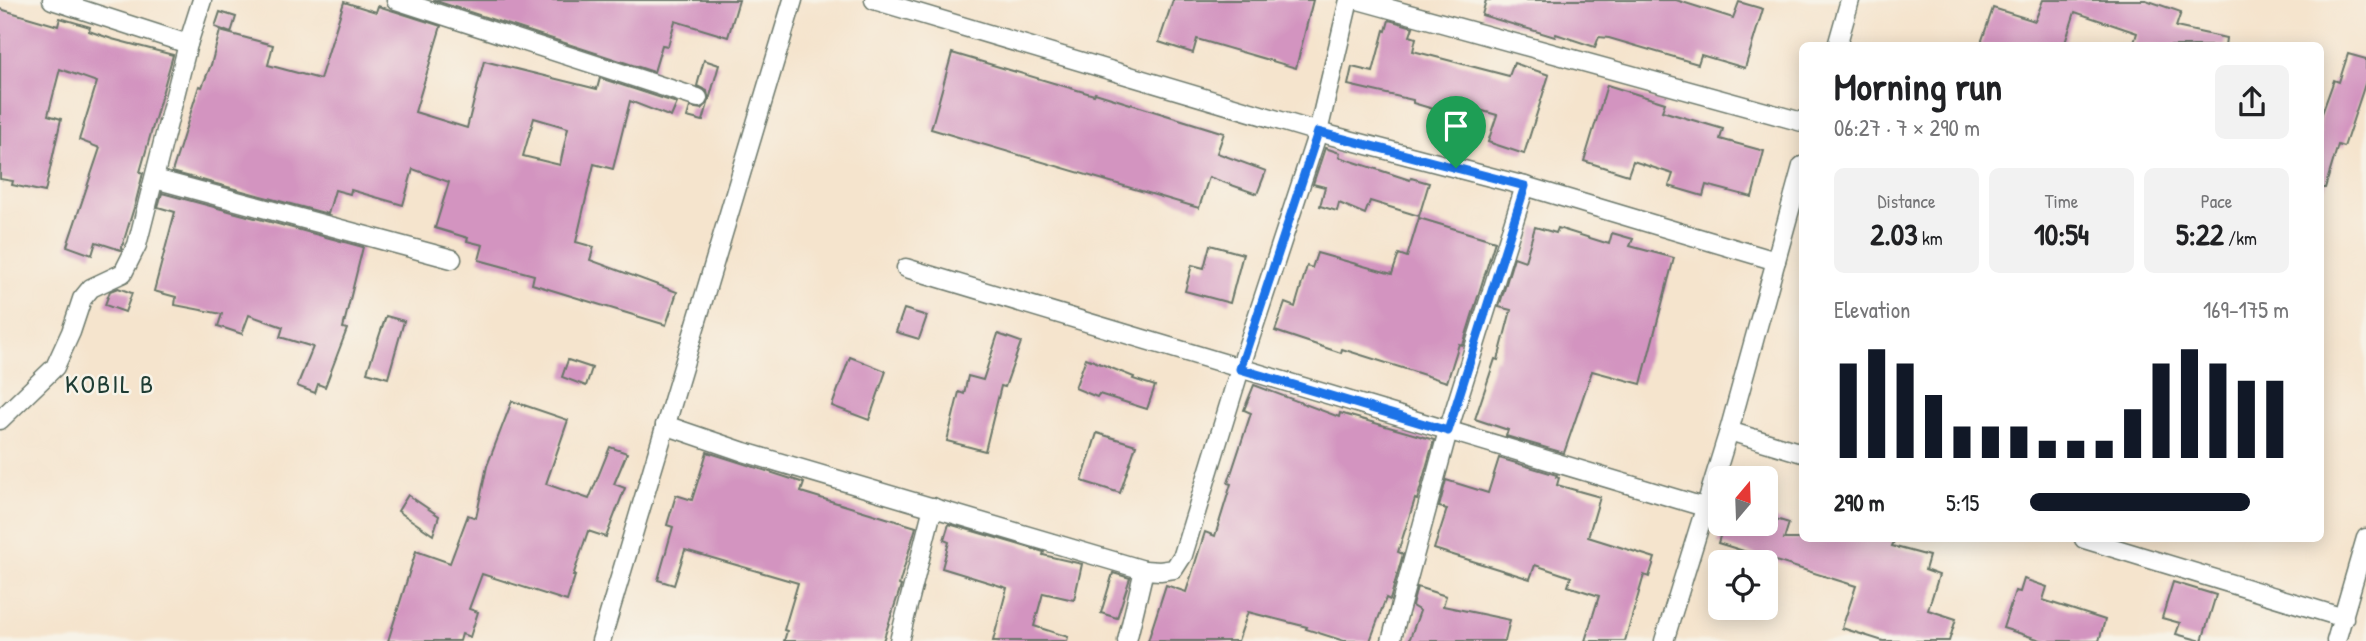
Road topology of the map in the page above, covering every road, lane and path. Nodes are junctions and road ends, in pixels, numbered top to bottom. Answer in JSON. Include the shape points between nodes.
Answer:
{"nodes":[{"id":1,"x":52,"y":0,"type":"edge"},
{"id":2,"x":202,"y":0,"type":"edge"},
{"id":3,"x":396,"y":0,"type":"edge"},
{"id":4,"x":793,"y":0,"type":"edge"},
{"id":5,"x":874,"y":0,"type":"edge"},
{"id":6,"x":1349,"y":0,"type":"edge"},
{"id":7,"x":1358,"y":0,"type":"edge"},
{"id":8,"x":1850,"y":0,"type":"edge"},
{"id":9,"x":1838,"y":42,"type":"edge"},
{"id":10,"x":188,"y":44,"type":"junction"},
{"id":11,"x":698,"y":99,"type":"dead end"},
{"id":12,"x":1799,"y":121,"type":"edge"},
{"id":13,"x":1318,"y":132,"type":"junction"},
{"id":14,"x":1799,"y":177,"type":"edge"},
{"id":15,"x":155,"y":179,"type":"junction"},
{"id":16,"x":1525,"y":186,"type":"junction"},
{"id":17,"x":452,"y":259,"type":"dead end"},
{"id":18,"x":1776,"y":261,"type":"junction"},
{"id":19,"x":906,"y":268,"type":"dead end"},
{"id":20,"x":1240,"y":369,"type":"junction"},
{"id":21,"x":0,"y":420,"type":"edge"},
{"id":22,"x":665,"y":425,"type":"junction"},
{"id":23,"x":1448,"y":431,"type":"junction"},
{"id":24,"x":1729,"y":431,"type":"junction"},
{"id":25,"x":1799,"y":452,"type":"edge"},
{"id":26,"x":933,"y":507,"type":"junction"},
{"id":27,"x":1704,"y":507,"type":"junction"},
{"id":28,"x":2366,"y":538,"type":"edge"},
{"id":29,"x":2094,"y":542,"type":"edge"},
{"id":30,"x":1144,"y":570,"type":"junction"},
{"id":31,"x":2344,"y":618,"type":"junction"},
{"id":32,"x":601,"y":641,"type":"edge"},
{"id":33,"x":899,"y":641,"type":"edge"},
{"id":34,"x":1127,"y":641,"type":"edge"},
{"id":35,"x":1391,"y":641,"type":"edge"},
{"id":36,"x":1664,"y":641,"type":"edge"},
{"id":37,"x":2336,"y":641,"type":"edge"}],
"edges":[{"from":1,"to":10,"type":"street"},
{"from":2,"to":10,"type":"street"},
{"from":3,"to":11,"type":"street"},
{"from":4,"to":22,"type":"street"},
{"from":5,"to":13,"type":"street"},
{"from":6,"to":13,"type":"street"},
{"from":7,"to":12,"type":"street"},
{"from":8,"to":9,"type":"street"},
{"from":10,"to":15,"type":"street"},
{"from":13,"to":16,"type":"street"},
{"from":13,"to":20,"type":"street"},
{"from":14,"to":18,"type":"street"},
{"from":15,"to":17,"type":"street"},
{"from":15,"to":21,"type":"street","via":[[137,245],[123,273],[91,288],[82,299],[55,367]]},
{"from":16,"to":18,"type":"street"},
{"from":16,"to":23,"type":"street"},
{"from":18,"to":24,"type":"street"},
{"from":19,"to":20,"type":"street"},
{"from":20,"to":23,"type":"street"},
{"from":20,"to":30,"type":"street","via":[[1183,555],[1174,569]]},
{"from":22,"to":26,"type":"street"},
{"from":22,"to":32,"type":"street"},
{"from":23,"to":27,"type":"street"},
{"from":23,"to":35,"type":"street"},
{"from":24,"to":25,"type":"street"},
{"from":24,"to":27,"type":"street"},
{"from":26,"to":30,"type":"street"},
{"from":26,"to":33,"type":"street"},
{"from":27,"to":36,"type":"street"},
{"from":28,"to":31,"type":"street"},
{"from":29,"to":31,"type":"street"},
{"from":30,"to":34,"type":"street"},
{"from":31,"to":37,"type":"street"}]}
